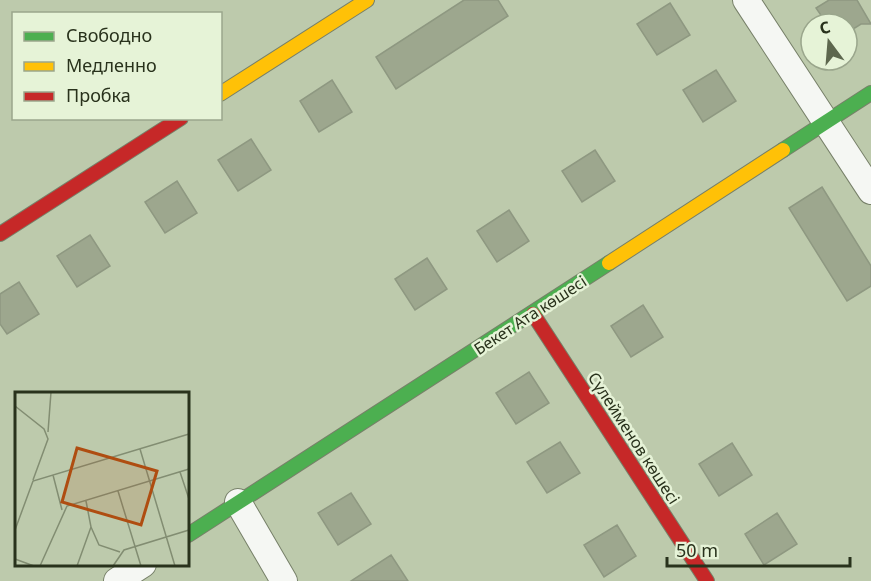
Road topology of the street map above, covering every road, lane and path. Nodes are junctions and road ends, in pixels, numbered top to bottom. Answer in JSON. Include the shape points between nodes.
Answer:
{"nodes":[{"id":1,"x":367,"y":0,"type":"edge"},
{"id":2,"x":746,"y":0,"type":"edge"},
{"id":3,"x":222,"y":92,"type":"edge"},
{"id":4,"x":871,"y":93,"type":"edge"},
{"id":5,"x":178,"y":120,"type":"edge"},
{"id":6,"x":827,"y":123,"type":"junction"},
{"id":7,"x":871,"y":191,"type":"edge"},
{"id":8,"x":0,"y":234,"type":"edge"},
{"id":9,"x":533,"y":314,"type":"junction"},
{"id":10,"x":238,"y":502,"type":"junction"},
{"id":11,"x":189,"y":534,"type":"edge"},
{"id":12,"x":140,"y":566,"type":"edge"},
{"id":13,"x":117,"y":581,"type":"edge"},
{"id":14,"x":284,"y":581,"type":"edge"},
{"id":15,"x":707,"y":581,"type":"edge"}],
"edges":[{"from":1,"to":3,"type":"street"},
{"from":2,"to":6,"type":"street"},
{"from":4,"to":6,"type":"street","name":"Бекет Ата көшесі"},
{"from":5,"to":8,"type":"street"},
{"from":6,"to":7,"type":"street"},
{"from":6,"to":9,"type":"street","name":"Бекет Ата көшесі"},
{"from":9,"to":10,"type":"street","name":"Бекет Ата көшесі"},
{"from":9,"to":15,"type":"street","name":"Сүлейменов көшесі"},
{"from":10,"to":11,"type":"street","name":"Бекет Ата көшесі"},
{"from":10,"to":14,"type":"street"},
{"from":12,"to":13,"type":"street"}]}
